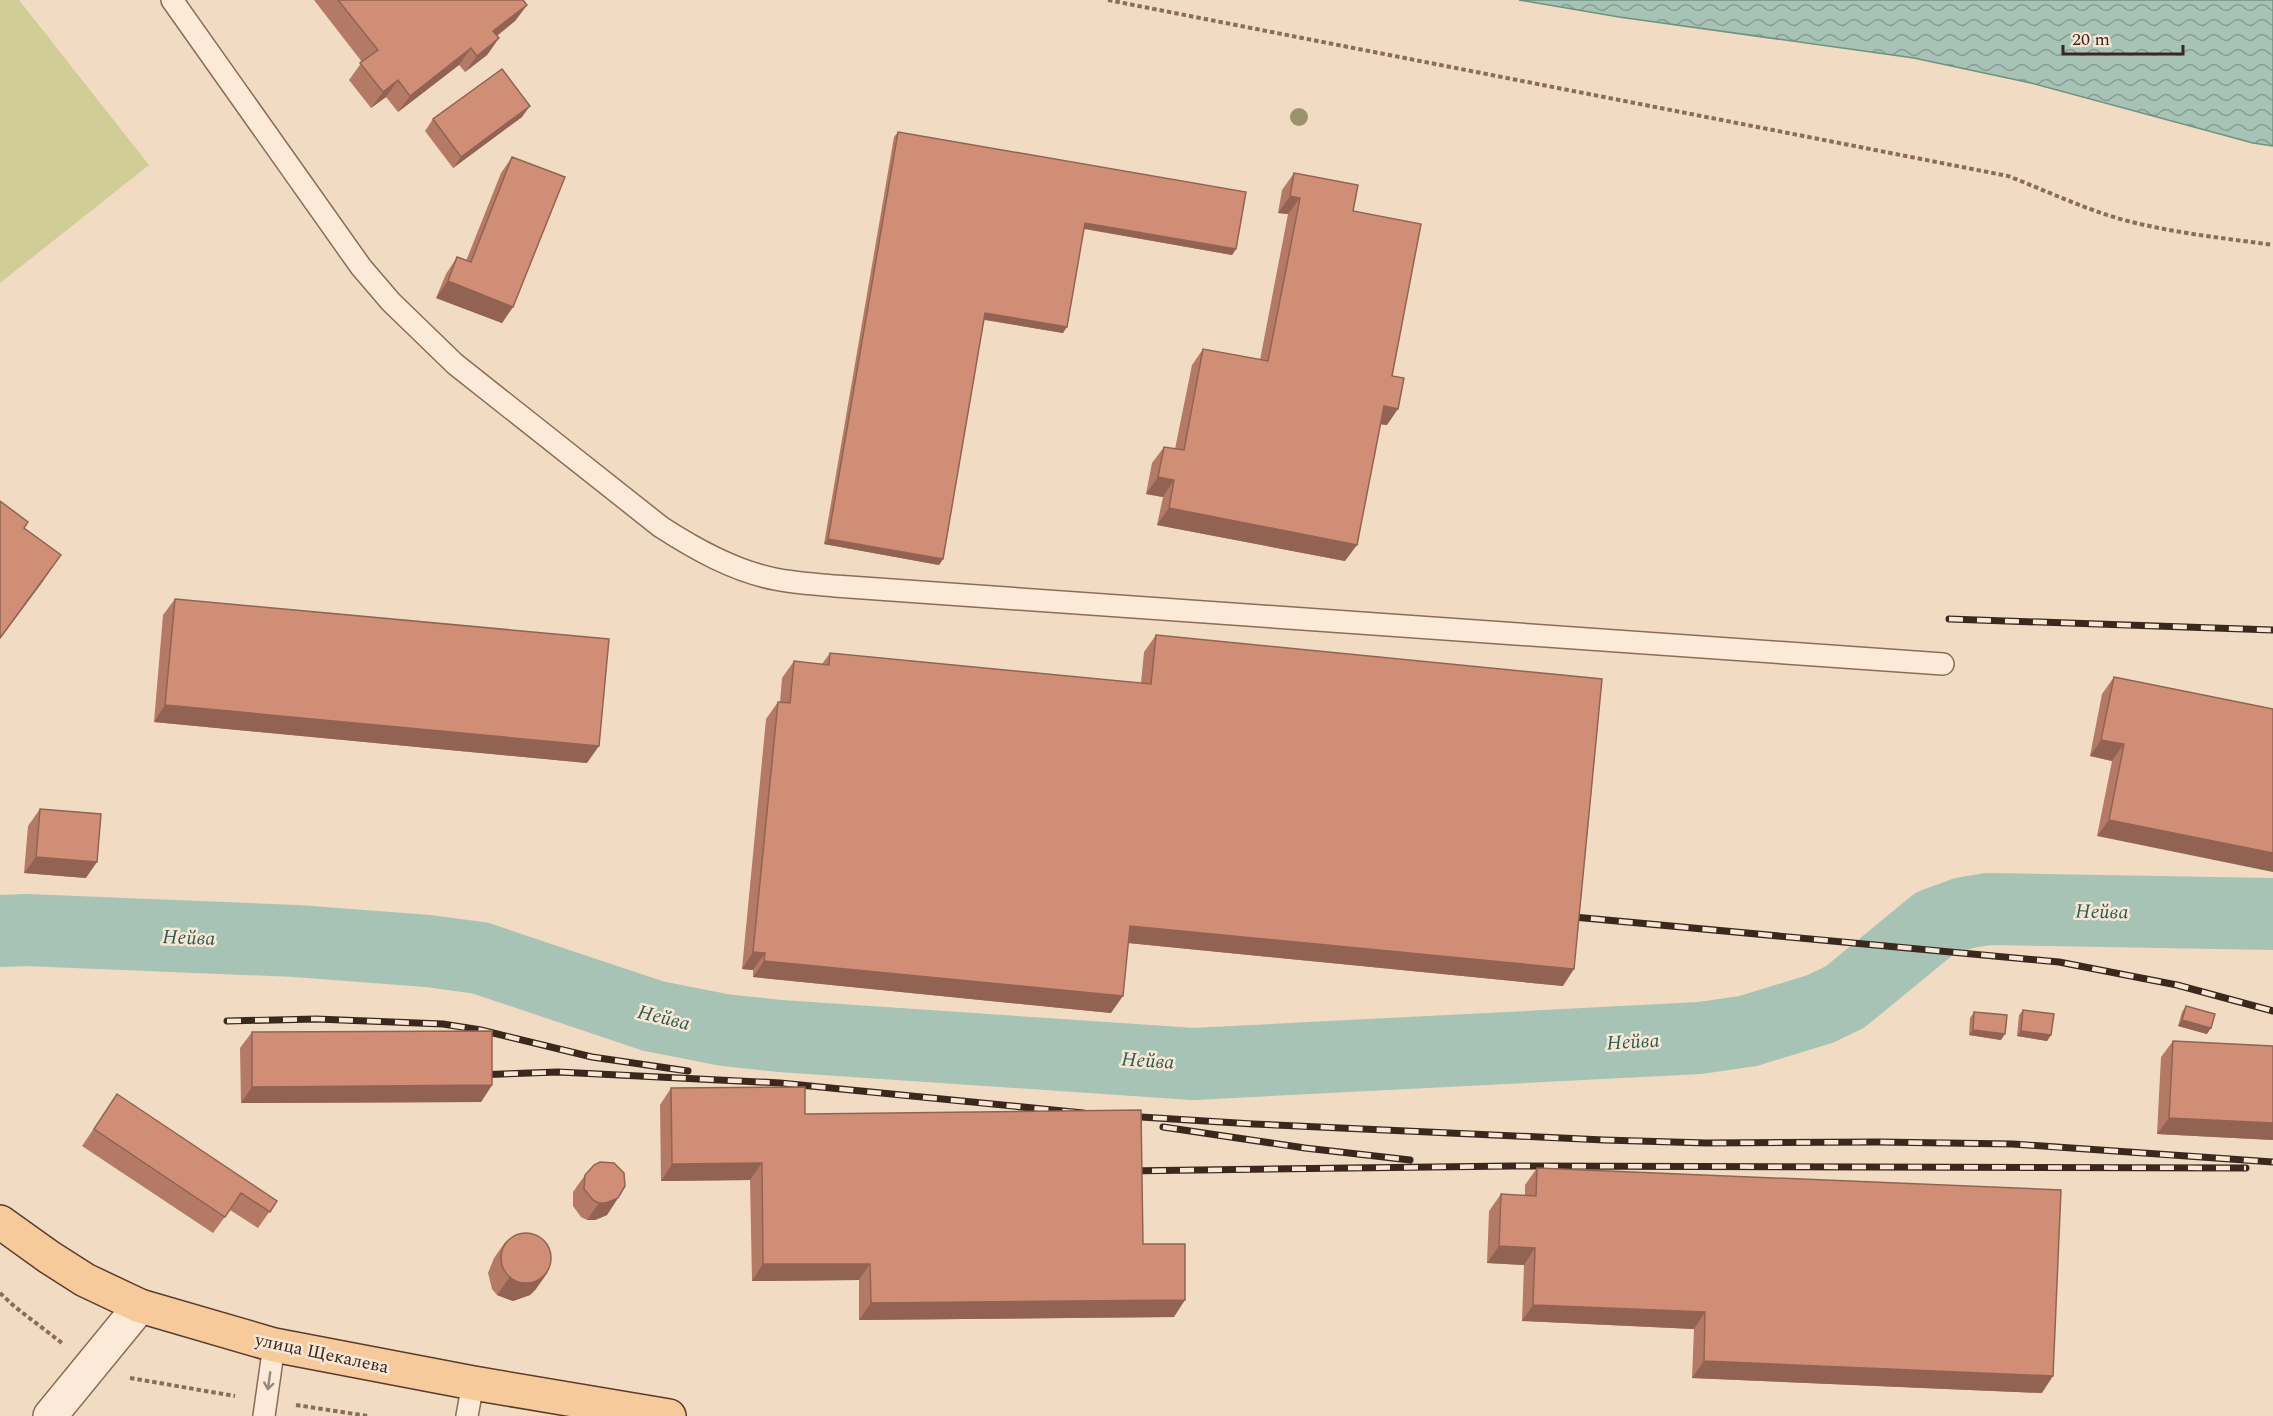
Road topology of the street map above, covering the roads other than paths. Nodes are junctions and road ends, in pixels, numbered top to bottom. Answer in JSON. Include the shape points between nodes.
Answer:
{"nodes":[{"id":1,"x":172,"y":0,"type":"edge"},
{"id":2,"x":1943,"y":664,"type":"dead end"},
{"id":3,"x":0,"y":1222,"type":"edge"},
{"id":4,"x":140,"y":1306,"type":"junction"},
{"id":5,"x":274,"y":1345,"type":"junction"},
{"id":6,"x":473,"y":1383,"type":"junction"},
{"id":7,"x":265,"y":1408,"type":"edge"},
{"id":8,"x":50,"y":1416,"type":"edge"},
{"id":9,"x":467,"y":1416,"type":"edge"},
{"id":10,"x":669,"y":1416,"type":"edge"}],
"edges":[{"from":1,"to":2,"type":"lane","via":[[361,267],[422,334],[661,527],[693,548],[735,566],[774,579],[835,586]]},
{"from":3,"to":4,"type":"main road","name":"улица Щекалева","via":[[85,1280]]},
{"from":4,"to":5,"type":"main road","name":"улица Щекалева"},
{"from":4,"to":8,"type":"street"},
{"from":5,"to":6,"type":"main road","name":"улица Щекалева"},
{"from":5,"to":7,"type":"lane","one_way":true},
{"from":6,"to":9,"type":"lane"},
{"from":6,"to":10,"type":"main road","name":"улица Щекалева"}]}
